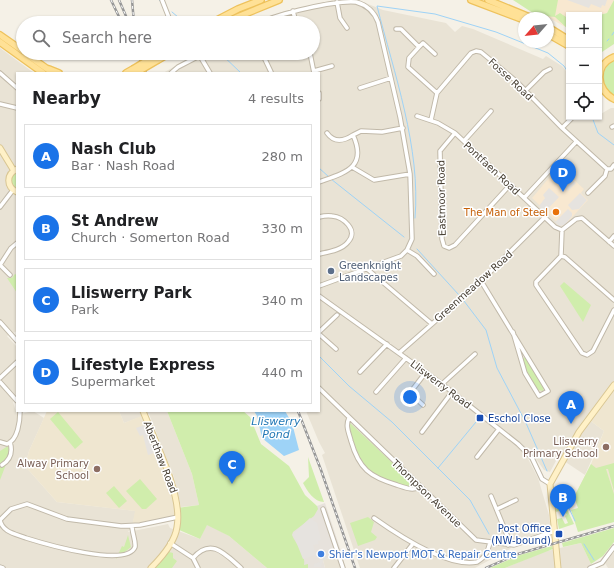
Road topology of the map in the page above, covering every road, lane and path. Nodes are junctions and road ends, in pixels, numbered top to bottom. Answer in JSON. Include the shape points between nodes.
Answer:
{"nodes":[{"id":1,"x":162,"y":0,"type":"edge"},
{"id":2,"x":262,"y":0,"type":"edge"},
{"id":3,"x":279,"y":0,"type":"edge"},
{"id":4,"x":471,"y":0,"type":"edge"},
{"id":5,"x":344,"y":1,"type":"edge"},
{"id":6,"x":491,"y":1,"type":"edge"},
{"id":7,"x":337,"y":2,"type":"junction"},
{"id":8,"x":293,"y":11,"type":"junction"},
{"id":9,"x":518,"y":12,"type":"edge"},
{"id":10,"x":168,"y":16,"type":"edge"},
{"id":11,"x":224,"y":16,"type":"edge"},
{"id":12,"x":239,"y":16,"type":"edge"},
{"id":13,"x":278,"y":16,"type":"edge"},
{"id":14,"x":294,"y":16,"type":"edge"},
{"id":15,"x":518,"y":18,"type":"edge"},
{"id":16,"x":347,"y":28,"type":"dead end"},
{"id":17,"x":396,"y":29,"type":"dead end"},
{"id":18,"x":554,"y":31,"type":"edge"},
{"id":19,"x":0,"y":35,"type":"edge"},
{"id":20,"x":554,"y":37,"type":"edge"},
{"id":21,"x":566,"y":38,"type":"edge"},
{"id":22,"x":0,"y":42,"type":"edge"},
{"id":23,"x":566,"y":44,"type":"edge"},
{"id":24,"x":16,"y":46,"type":"edge"},
{"id":25,"x":419,"y":47,"type":"junction"},
{"id":26,"x":16,"y":52,"type":"edge"},
{"id":27,"x":435,"y":54,"type":"dead end"},
{"id":28,"x":614,"y":57,"type":"edge"},
{"id":29,"x":28,"y":60,"type":"edge"},
{"id":30,"x":33,"y":60,"type":"edge"},
{"id":31,"x":152,"y":60,"type":"edge"},
{"id":32,"x":192,"y":60,"type":"edge"},
{"id":33,"x":202,"y":60,"type":"edge"},
{"id":34,"x":265,"y":60,"type":"edge"},
{"id":35,"x":311,"y":60,"type":"edge"},
{"id":36,"x":602,"y":61,"type":"edge"},
{"id":37,"x":606,"y":62,"type":"junction"},
{"id":38,"x":332,"y":66,"type":"dead end"},
{"id":39,"x":550,"y":69,"type":"dead end"},
{"id":40,"x":602,"y":69,"type":"edge"},
{"id":41,"x":45,"y":71,"type":"edge"},
{"id":42,"x":135,"y":71,"type":"edge"},
{"id":43,"x":58,"y":72,"type":"edge"},
{"id":44,"x":172,"y":72,"type":"edge"},
{"id":45,"x":209,"y":72,"type":"edge"},
{"id":46,"x":271,"y":72,"type":"dead end"},
{"id":47,"x":314,"y":72,"type":"edge"},
{"id":48,"x":0,"y":73,"type":"edge"},
{"id":49,"x":391,"y":78,"type":"junction"},
{"id":50,"x":600,"y":84,"type":"edge"},
{"id":51,"x":16,"y":87,"type":"edge"},
{"id":52,"x":360,"y":88,"type":"dead end"},
{"id":53,"x":525,"y":90,"type":"junction"},
{"id":54,"x":437,"y":93,"type":"junction"},
{"id":55,"x":614,"y":99,"type":"edge"},
{"id":56,"x":0,"y":104,"type":"edge"},
{"id":57,"x":16,"y":108,"type":"edge"},
{"id":58,"x":491,"y":111,"type":"dead end"},
{"id":59,"x":417,"y":116,"type":"dead end"},
{"id":60,"x":431,"y":120,"type":"junction"},
{"id":61,"x":570,"y":120,"type":"edge"},
{"id":62,"x":403,"y":128,"type":"junction"},
{"id":63,"x":562,"y":128,"type":"junction"},
{"id":64,"x":327,"y":133,"type":"dead end"},
{"id":65,"x":454,"y":133,"type":"junction"},
{"id":66,"x":353,"y":135,"type":"junction"},
{"id":67,"x":464,"y":141,"type":"junction"},
{"id":68,"x":576,"y":142,"type":"junction"},
{"id":69,"x":0,"y":148,"type":"edge"},
{"id":70,"x":614,"y":165,"type":"edge"},
{"id":71,"x":352,"y":167,"type":"junction"},
{"id":72,"x":607,"y":169,"type":"junction"},
{"id":73,"x":16,"y":170,"type":"edge"},
{"id":74,"x":410,"y":174,"type":"junction"},
{"id":75,"x":320,"y":182,"type":"edge"},
{"id":76,"x":510,"y":185,"type":"junction"},
{"id":77,"x":15,"y":191,"type":"edge"},
{"id":78,"x":588,"y":193,"type":"dead end"},
{"id":79,"x":524,"y":198,"type":"junction"},
{"id":80,"x":0,"y":207,"type":"edge"},
{"id":81,"x":320,"y":217,"type":"edge"},
{"id":82,"x":545,"y":217,"type":"junction"},
{"id":83,"x":562,"y":230,"type":"junction"},
{"id":84,"x":614,"y":236,"type":"edge"},
{"id":85,"x":609,"y":242,"type":"junction"},
{"id":86,"x":16,"y":244,"type":"edge"},
{"id":87,"x":614,"y":246,"type":"edge"},
{"id":88,"x":406,"y":250,"type":"junction"},
{"id":89,"x":320,"y":254,"type":"edge"},
{"id":90,"x":561,"y":256,"type":"junction"},
{"id":91,"x":0,"y":265,"type":"edge"},
{"id":92,"x":366,"y":268,"type":"junction"},
{"id":93,"x":434,"y":274,"type":"dead end"},
{"id":94,"x":10,"y":275,"type":"dead end"},
{"id":95,"x":481,"y":281,"type":"junction"},
{"id":96,"x":320,"y":286,"type":"edge"},
{"id":97,"x":320,"y":297,"type":"edge"},
{"id":98,"x":614,"y":300,"type":"edge"},
{"id":99,"x":614,"y":310,"type":"edge"},
{"id":100,"x":337,"y":315,"type":"dead end"},
{"id":101,"x":0,"y":322,"type":"edge"},
{"id":102,"x":432,"y":324,"type":"junction"},
{"id":103,"x":320,"y":332,"type":"edge"},
{"id":104,"x":513,"y":332,"type":"junction"},
{"id":105,"x":16,"y":334,"type":"edge"},
{"id":106,"x":320,"y":334,"type":"edge"},
{"id":107,"x":12,"y":336,"type":"junction"},
{"id":108,"x":16,"y":340,"type":"edge"},
{"id":109,"x":387,"y":344,"type":"junction"},
{"id":110,"x":336,"y":349,"type":"dead end"},
{"id":111,"x":399,"y":353,"type":"junction"},
{"id":112,"x":475,"y":354,"type":"dead end"},
{"id":113,"x":406,"y":358,"type":"junction"},
{"id":114,"x":16,"y":363,"type":"edge"},
{"id":115,"x":360,"y":372,"type":"dead end"},
{"id":116,"x":426,"y":372,"type":"junction"},
{"id":117,"x":0,"y":378,"type":"edge"},
{"id":118,"x":0,"y":382,"type":"edge"},
{"id":119,"x":442,"y":384,"type":"junction"},
{"id":120,"x":614,"y":385,"type":"edge"},
{"id":121,"x":320,"y":389,"type":"edge"},
{"id":122,"x":376,"y":392,"type":"dead end"},
{"id":123,"x":452,"y":392,"type":"junction"},
{"id":124,"x":16,"y":400,"type":"edge"},
{"id":125,"x":423,"y":405,"type":"dead end"},
{"id":126,"x":20,"y":412,"type":"edge"},
{"id":127,"x":143,"y":412,"type":"edge"},
{"id":128,"x":349,"y":418,"type":"junction"},
{"id":129,"x":499,"y":429,"type":"junction"},
{"id":130,"x":422,"y":432,"type":"dead end"},
{"id":131,"x":0,"y":442,"type":"edge"},
{"id":132,"x":10,"y":442,"type":"junction"},
{"id":133,"x":477,"y":457,"type":"dead end"},
{"id":134,"x":2,"y":465,"type":"dead end"},
{"id":135,"x":550,"y":484,"type":"junction"},
{"id":136,"x":420,"y":487,"type":"junction"},
{"id":137,"x":491,"y":496,"type":"dead end"},
{"id":138,"x":516,"y":500,"type":"dead end"},
{"id":139,"x":324,"y":508,"type":"dead end"},
{"id":140,"x":497,"y":509,"type":"junction"},
{"id":141,"x":178,"y":517,"type":"junction"},
{"id":142,"x":374,"y":518,"type":"dead end"},
{"id":143,"x":0,"y":520,"type":"edge"},
{"id":144,"x":132,"y":526,"type":"junction"},
{"id":145,"x":555,"y":531,"type":"junction"},
{"id":146,"x":490,"y":542,"type":"junction"},
{"id":147,"x":170,"y":543,"type":"junction"},
{"id":148,"x":412,"y":545,"type":"junction"},
{"id":149,"x":508,"y":545,"type":"junction"},
{"id":150,"x":614,"y":547,"type":"edge"},
{"id":151,"x":193,"y":558,"type":"junction"},
{"id":152,"x":100,"y":560,"type":"dead end"},
{"id":153,"x":121,"y":560,"type":"dead end"},
{"id":154,"x":436,"y":560,"type":"dead end"},
{"id":155,"x":443,"y":563,"type":"dead end"},
{"id":156,"x":0,"y":567,"type":"edge"},
{"id":157,"x":3,"y":568,"type":"edge"},
{"id":158,"x":151,"y":568,"type":"edge"},
{"id":159,"x":198,"y":568,"type":"edge"},
{"id":160,"x":241,"y":568,"type":"edge"},
{"id":161,"x":343,"y":568,"type":"edge"},
{"id":162,"x":394,"y":568,"type":"edge"},
{"id":163,"x":558,"y":568,"type":"edge"},
{"id":164,"x":590,"y":568,"type":"edge"}],
"edges":[{"from":1,"to":10,"type":"street"},
{"from":2,"to":11,"type":"main road"},
{"from":3,"to":12,"type":"main road"},
{"from":4,"to":15,"type":"main road"},
{"from":5,"to":7,"type":"street"},
{"from":5,"to":49,"type":"street","via":[[360,3],[373,12],[378,22]]},
{"from":6,"to":9,"type":"main road"},
{"from":7,"to":8,"type":"street"},
{"from":7,"to":16,"type":"street","via":[[340,18]]},
{"from":8,"to":13,"type":"street"},
{"from":8,"to":14,"type":"street"},
{"from":17,"to":25,"type":"street","via":[[401,29]]},
{"from":18,"to":21,"type":"main road"},
{"from":19,"to":24,"type":"main road"},
{"from":20,"to":23,"type":"main road"},
{"from":22,"to":26,"type":"main road"},
{"from":25,"to":27,"type":"street","via":[[423,43]]},
{"from":25,"to":54,"type":"street","via":[[409,58],[408,67]]},
{"from":28,"to":37,"type":"main road"},
{"from":29,"to":41,"type":"main road"},
{"from":30,"to":41,"type":"main road"},
{"from":31,"to":42,"type":"main road","bridge":true},
{"from":32,"to":44,"type":"street"},
{"from":33,"to":45,"type":"street"},
{"from":34,"to":46,"type":"street"},
{"from":35,"to":47,"type":"street"},
{"from":36,"to":37,"type":"main road"},
{"from":37,"to":40,"type":"main road"},
{"from":38,"to":47,"type":"street"},
{"from":39,"to":53,"type":"street"},
{"from":41,"to":43,"type":"main road"},
{"from":48,"to":51,"type":"street"},
{"from":49,"to":52,"type":"street"},
{"from":49,"to":62,"type":"street"},
{"from":50,"to":55,"type":"main road","via":[[608,96]]},
{"from":53,"to":54,"type":"street","name":"Fosse Road","via":[[478,51],[471,53]]},
{"from":53,"to":63,"type":"street","name":"Fosse Road"},
{"from":54,"to":60,"type":"street","name":"Fosse Road"},
{"from":56,"to":57,"type":"street"},
{"from":58,"to":67,"type":"street"},
{"from":59,"to":60,"type":"street","name":"Pontfaen Road"},
{"from":60,"to":65,"type":"street","name":"Pontfaen Road"},
{"from":61,"to":63,"type":"street"},
{"from":62,"to":66,"type":"street","via":[[382,132],[361,131]]},
{"from":62,"to":74,"type":"street"},
{"from":63,"to":68,"type":"street","name":"Fosse Road"},
{"from":64,"to":66,"type":"street","via":[[340,140]]},
{"from":65,"to":67,"type":"street","name":"Pontfaen Road"},
{"from":65,"to":76,"type":"street","name":"Eastmoor Road","via":[[440,151],[444,246],[455,246]]},
{"from":66,"to":71,"type":"street","via":[[358,154]]},
{"from":67,"to":76,"type":"street","name":"Pontfaen Road"},
{"from":68,"to":72,"type":"street","name":"Fosse Road"},
{"from":68,"to":79,"type":"street"},
{"from":69,"to":73,"type":"street"},
{"from":70,"to":72,"type":"street"},
{"from":71,"to":74,"type":"street","via":[[374,180]]},
{"from":71,"to":75,"type":"street"},
{"from":72,"to":78,"type":"street","via":[[605,176]]},
{"from":73,"to":77,"type":"street","via":[[10,174],[8,180]]},
{"from":74,"to":88,"type":"street","via":[[412,239]]},
{"from":76,"to":79,"type":"street","name":"Pontfaen Road"},
{"from":77,"to":80,"type":"street"},
{"from":79,"to":82,"type":"street","name":"Pontfaen Road"},
{"from":81,"to":89,"type":"street","via":[[328,215],[340,218],[348,225],[352,234],[345,245]]},
{"from":82,"to":83,"type":"street","name":"Pontfaen Road"},
{"from":82,"to":95,"type":"street","name":"Greenmeadow Road"},
{"from":83,"to":85,"type":"street","via":[[576,219],[582,218]]},
{"from":83,"to":90,"type":"street"},
{"from":84,"to":85,"type":"street"},
{"from":85,"to":87,"type":"street"},
{"from":86,"to":91,"type":"street"},
{"from":88,"to":92,"type":"street","via":[[401,256]]},
{"from":88,"to":93,"type":"street","via":[[415,255]]},
{"from":90,"to":98,"type":"street","via":[[566,257]]},
{"from":90,"to":99,"type":"street","via":[[536,285],[582,354],[587,355],[593,351]]},
{"from":91,"to":94,"type":"street"},
{"from":92,"to":96,"type":"street"},
{"from":92,"to":102,"type":"street"},
{"from":95,"to":102,"type":"street","name":"Greenmeadow Road"},
{"from":95,"to":104,"type":"street"},
{"from":97,"to":109,"type":"street","name":"Lliswerry Road"},
{"from":100,"to":103,"type":"street"},
{"from":101,"to":107,"type":"street"},
{"from":102,"to":111,"type":"street","name":"Greenmeadow Road"},
{"from":104,"to":104,"type":"street","via":[[548,391],[539,396],[525,373]]},
{"from":105,"to":107,"type":"street"},
{"from":106,"to":110,"type":"street"},
{"from":107,"to":108,"type":"street"},
{"from":109,"to":111,"type":"street","name":"Lliswerry Road"},
{"from":109,"to":115,"type":"street"},
{"from":111,"to":113,"type":"street","name":"Lliswerry Road"},
{"from":112,"to":119,"type":"street"},
{"from":113,"to":116,"type":"street","name":"Lliswerry Road"},
{"from":113,"to":122,"type":"street"},
{"from":114,"to":117,"type":"street"},
{"from":116,"to":119,"type":"street","name":"Lliswerry Road"},
{"from":116,"to":125,"type":"street","via":[[411,394]]},
{"from":118,"to":124,"type":"street"},
{"from":119,"to":123,"type":"street","name":"Lliswerry Road"},
{"from":120,"to":135,"type":"street","via":[[579,432]]},
{"from":121,"to":128,"type":"street","name":"Thompson Avenue"},
{"from":123,"to":129,"type":"street","name":"Lliswerry Road"},
{"from":123,"to":130,"type":"street"},
{"from":126,"to":132,"type":"street","via":[[17,429]]},
{"from":127,"to":141,"type":"street","name":"Aberthaw Road","via":[[170,479]]},
{"from":128,"to":136,"type":"street","name":"Thompson Avenue"},
{"from":128,"to":136,"type":"street","via":[[347,427],[354,452],[366,471],[379,480],[412,490]]},
{"from":129,"to":133,"type":"street"},
{"from":129,"to":135,"type":"street","name":"Lliswerry Road","via":[[529,454],[542,478]]},
{"from":131,"to":132,"type":"street"},
{"from":132,"to":134,"type":"street","via":[[10,456]]},
{"from":135,"to":145,"type":"street"},
{"from":136,"to":146,"type":"street","name":"Thompson Avenue","via":[[476,540]]},
{"from":137,"to":140,"type":"street"},
{"from":138,"to":140,"type":"street"},
{"from":139,"to":161,"type":"street"},
{"from":140,"to":149,"type":"street"},
{"from":141,"to":144,"type":"street"},
{"from":141,"to":147,"type":"street","name":"Aberthaw Road","via":[[177,529]]},
{"from":142,"to":148,"type":"street"},
{"from":143,"to":144,"type":"street","via":[[11,509],[28,504],[67,518]]},
{"from":143,"to":152,"type":"street","via":[[6,530],[74,554]]},
{"from":144,"to":153,"type":"street","via":[[135,547],[130,555]]},
{"from":145,"to":149,"type":"street","name":"Thompson Avenue"},
{"from":145,"to":163,"type":"street"},
{"from":146,"to":149,"type":"street","name":"Thompson Avenue"},
{"from":146,"to":155,"type":"street","via":[[487,554],[474,564],[462,566]]},
{"from":147,"to":151,"type":"street"},
{"from":147,"to":158,"type":"street","name":"Aberthaw Road"},
{"from":148,"to":154,"type":"street"},
{"from":148,"to":162,"type":"street"},
{"from":150,"to":164,"type":"street","via":[[603,565]]},
{"from":151,"to":159,"type":"street"},
{"from":151,"to":160,"type":"street","via":[[201,550],[213,548]]},
{"from":156,"to":157,"type":"street"}]}
